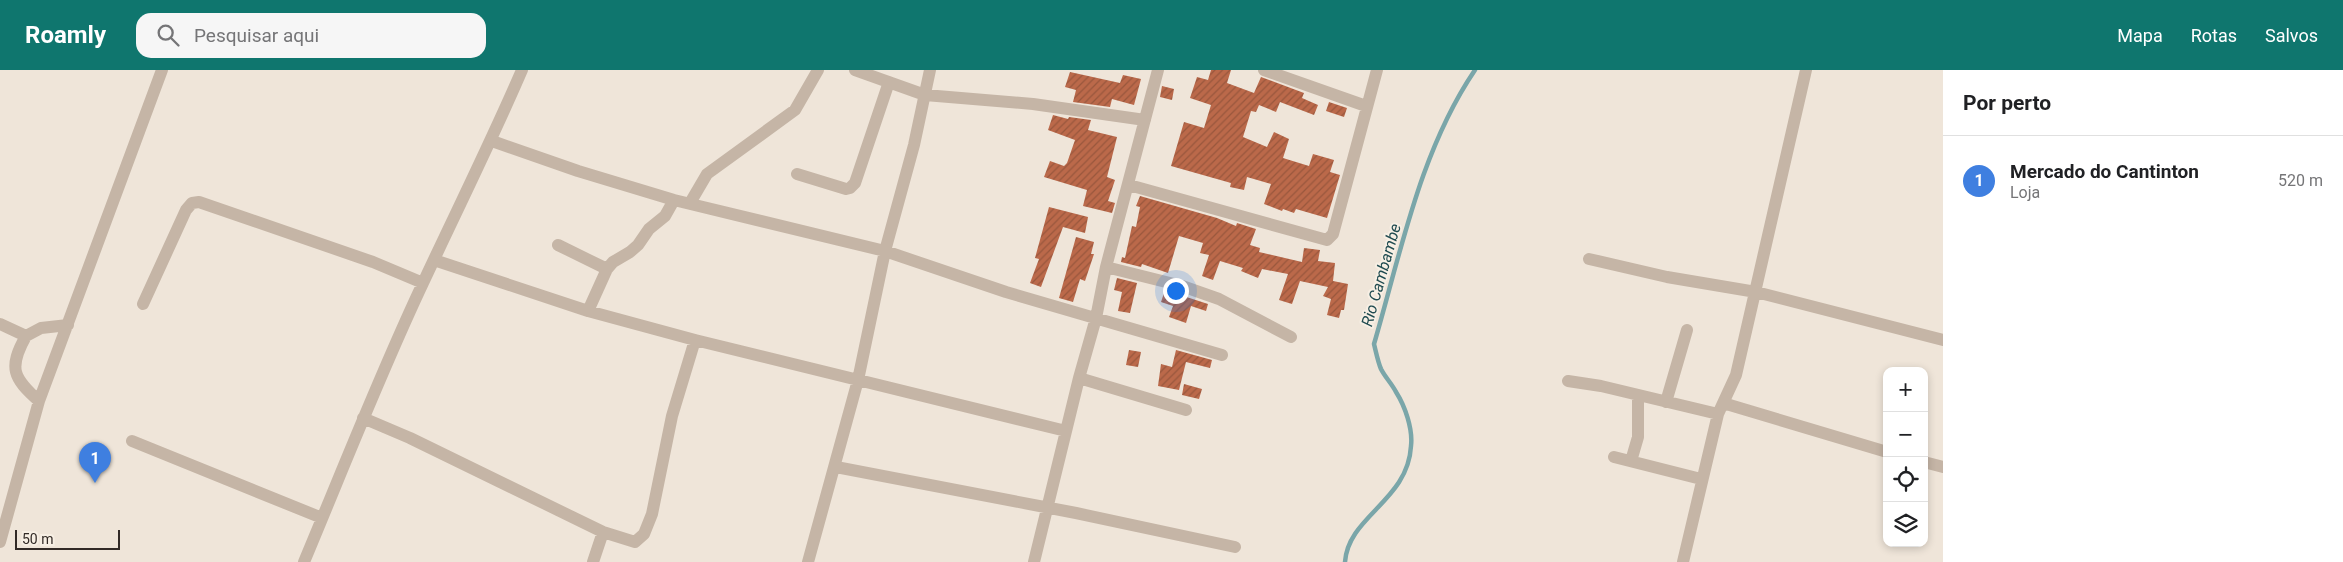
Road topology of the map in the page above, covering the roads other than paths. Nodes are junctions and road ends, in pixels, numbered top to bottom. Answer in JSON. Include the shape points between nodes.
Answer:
{"nodes":[{"id":1,"x":162,"y":70,"type":"edge"},
{"id":2,"x":522,"y":70,"type":"edge"},
{"id":3,"x":818,"y":70,"type":"edge"},
{"id":4,"x":855,"y":70,"type":"edge"},
{"id":5,"x":930,"y":70,"type":"edge"},
{"id":6,"x":1158,"y":70,"type":"edge"},
{"id":7,"x":1264,"y":70,"type":"edge"},
{"id":8,"x":1377,"y":70,"type":"edge"},
{"id":9,"x":1806,"y":70,"type":"edge"},
{"id":10,"x":888,"y":82,"type":"junction"},
{"id":11,"x":925,"y":95,"type":"junction"},
{"id":12,"x":1366,"y":106,"type":"junction"},
{"id":13,"x":1145,"y":120,"type":"junction"},
{"id":14,"x":492,"y":141,"type":"junction"},
{"id":15,"x":797,"y":174,"type":"dead end"},
{"id":16,"x":1129,"y":185,"type":"junction"},
{"id":17,"x":674,"y":200,"type":"junction"},
{"id":18,"x":690,"y":203,"type":"junction"},
{"id":19,"x":558,"y":245,"type":"dead end"},
{"id":20,"x":885,"y":252,"type":"junction"},
{"id":21,"x":434,"y":260,"type":"junction"},
{"id":22,"x":1589,"y":260,"type":"dead end"},
{"id":23,"x":1106,"y":267,"type":"junction"},
{"id":24,"x":607,"y":269,"type":"junction"},
{"id":25,"x":423,"y":283,"type":"junction"},
{"id":26,"x":1756,"y":292,"type":"junction"},
{"id":27,"x":143,"y":304,"type":"dead end"},
{"id":28,"x":588,"y":311,"type":"junction"},
{"id":29,"x":1096,"y":318,"type":"junction"},
{"id":30,"x":0,"y":324,"type":"edge"},
{"id":31,"x":68,"y":325,"type":"junction"},
{"id":32,"x":1687,"y":330,"type":"dead end"},
{"id":33,"x":26,"y":336,"type":"junction"},
{"id":34,"x":1291,"y":337,"type":"dead end"},
{"id":35,"x":695,"y":340,"type":"junction"},
{"id":36,"x":1943,"y":340,"type":"edge"},
{"id":37,"x":1222,"y":355,"type":"dead end"},
{"id":38,"x":1079,"y":378,"type":"junction"},
{"id":39,"x":858,"y":380,"type":"junction"},
{"id":40,"x":1568,"y":381,"type":"dead end"},
{"id":41,"x":1638,"y":396,"type":"junction"},
{"id":42,"x":39,"y":401,"type":"junction"},
{"id":43,"x":1666,"y":402,"type":"junction"},
{"id":44,"x":1721,"y":409,"type":"junction"},
{"id":45,"x":1186,"y":410,"type":"dead end"},
{"id":46,"x":363,"y":418,"type":"junction"},
{"id":47,"x":1066,"y":431,"type":"junction"},
{"id":48,"x":132,"y":441,"type":"dead end"},
{"id":49,"x":1883,"y":451,"type":"edge"},
{"id":50,"x":1614,"y":458,"type":"dead end"},
{"id":51,"x":1631,"y":461,"type":"junction"},
{"id":52,"x":1928,"y":463,"type":"edge"},
{"id":53,"x":836,"y":467,"type":"junction"},
{"id":54,"x":1943,"y":467,"type":"edge"},
{"id":55,"x":1701,"y":479,"type":"junction"},
{"id":56,"x":1047,"y":508,"type":"junction"},
{"id":57,"x":322,"y":518,"type":"junction"},
{"id":58,"x":603,"y":532,"type":"junction"},
{"id":59,"x":0,"y":542,"type":"edge"},
{"id":60,"x":1235,"y":547,"type":"dead end"},
{"id":61,"x":304,"y":562,"type":"edge"},
{"id":62,"x":593,"y":562,"type":"edge"},
{"id":63,"x":808,"y":562,"type":"edge"},
{"id":64,"x":1034,"y":562,"type":"edge"},
{"id":65,"x":1683,"y":562,"type":"edge"}],
"edges":[{"from":1,"to":31,"type":"street"},
{"from":2,"to":14,"type":"street"},
{"from":3,"to":18,"type":"street","via":[[795,110],[707,174]]},
{"from":4,"to":10,"type":"street"},
{"from":5,"to":11,"type":"street"},
{"from":6,"to":13,"type":"street"},
{"from":7,"to":12,"type":"street"},
{"from":8,"to":12,"type":"street"},
{"from":9,"to":26,"type":"street"},
{"from":10,"to":11,"type":"street"},
{"from":10,"to":15,"type":"street","via":[[855,183],[846,189]]},
{"from":11,"to":13,"type":"street","via":[[1033,104]]},
{"from":11,"to":20,"type":"street"},
{"from":12,"to":16,"type":"street","via":[[1333,234],[1326,240]]},
{"from":13,"to":16,"type":"street"},
{"from":14,"to":17,"type":"street"},
{"from":14,"to":21,"type":"street"},
{"from":16,"to":23,"type":"street"},
{"from":17,"to":18,"type":"street"},
{"from":17,"to":24,"type":"street","via":[[665,216],[638,244]]},
{"from":18,"to":20,"type":"street"},
{"from":19,"to":24,"type":"street"},
{"from":20,"to":29,"type":"street"},
{"from":20,"to":39,"type":"street"},
{"from":21,"to":25,"type":"street"},
{"from":21,"to":28,"type":"street"},
{"from":22,"to":26,"type":"street"},
{"from":23,"to":29,"type":"street"},
{"from":23,"to":34,"type":"street","via":[[1219,299]]},
{"from":24,"to":28,"type":"street"},
{"from":25,"to":27,"type":"street","via":[[373,262],[199,202],[186,210]]},
{"from":25,"to":46,"type":"street"},
{"from":26,"to":36,"type":"street"},
{"from":26,"to":44,"type":"street","via":[[1736,375]]},
{"from":28,"to":35,"type":"street"},
{"from":29,"to":37,"type":"street"},
{"from":29,"to":38,"type":"street"},
{"from":30,"to":33,"type":"street"},
{"from":31,"to":33,"type":"street","via":[[41,328]]},
{"from":31,"to":42,"type":"street"},
{"from":32,"to":43,"type":"street"},
{"from":33,"to":42,"type":"street","via":[[16,354],[16,374],[21,385]]},
{"from":35,"to":39,"type":"street"},
{"from":35,"to":58,"type":"street","via":[[672,416],[652,514],[644,534],[635,542]]},
{"from":38,"to":45,"type":"street"},
{"from":38,"to":47,"type":"street"},
{"from":39,"to":47,"type":"street"},
{"from":39,"to":53,"type":"street"},
{"from":40,"to":41,"type":"street"},
{"from":41,"to":43,"type":"street"},
{"from":41,"to":51,"type":"street","via":[[1638,437]]},
{"from":42,"to":59,"type":"street"},
{"from":43,"to":44,"type":"street"},
{"from":44,"to":49,"type":"street"},
{"from":44,"to":55,"type":"street"},
{"from":46,"to":57,"type":"street"},
{"from":46,"to":58,"type":"street"},
{"from":47,"to":56,"type":"street"},
{"from":48,"to":57,"type":"street"},
{"from":50,"to":51,"type":"street"},
{"from":51,"to":55,"type":"street"},
{"from":52,"to":54,"type":"street"},
{"from":53,"to":56,"type":"street"},
{"from":53,"to":63,"type":"street"},
{"from":55,"to":65,"type":"street"},
{"from":56,"to":60,"type":"street"},
{"from":56,"to":64,"type":"street"},
{"from":57,"to":61,"type":"street"},
{"from":58,"to":62,"type":"street"}]}
